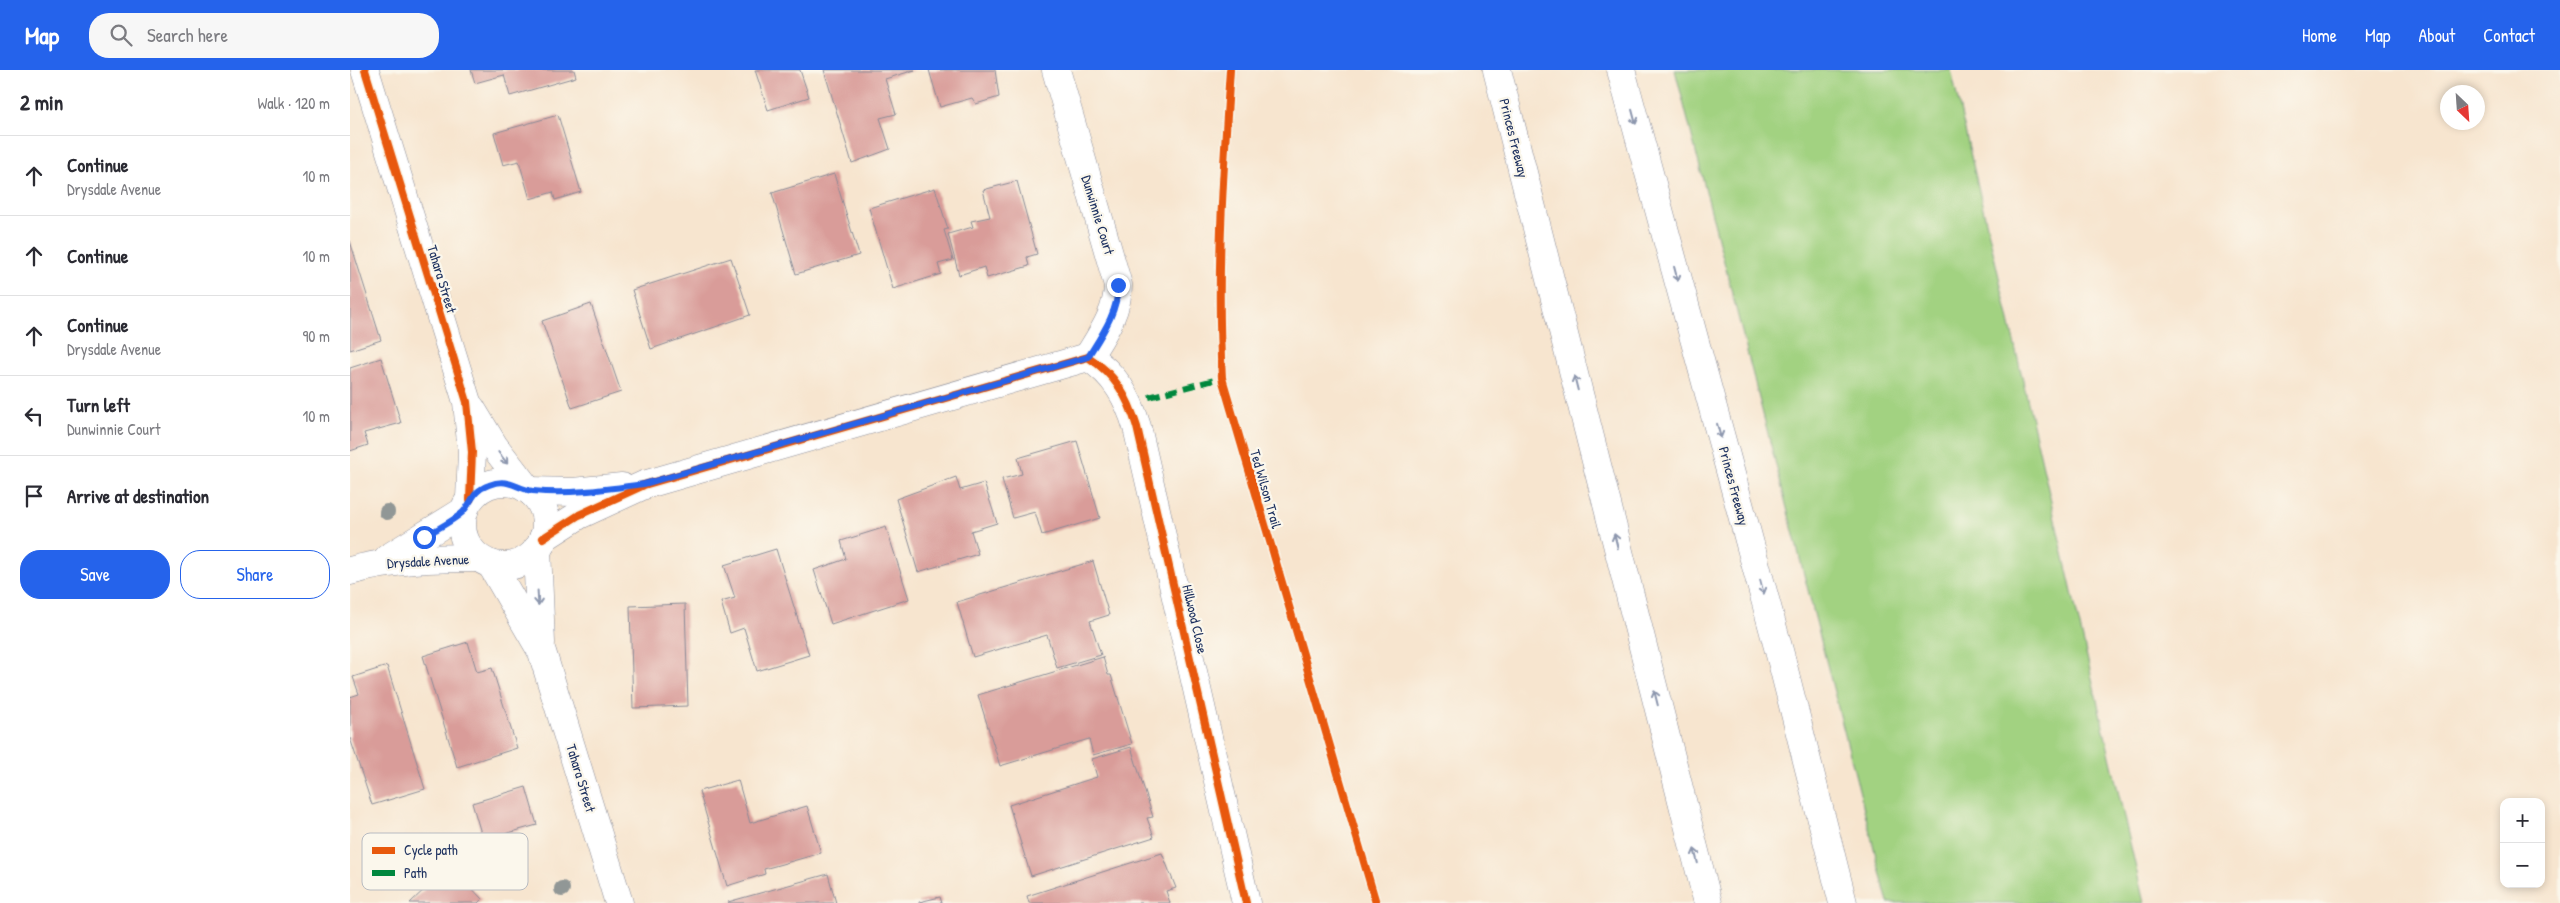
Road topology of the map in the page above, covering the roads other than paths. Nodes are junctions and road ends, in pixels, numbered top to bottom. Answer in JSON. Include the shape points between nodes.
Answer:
{"nodes":[{"id":1,"x":365,"y":70,"type":"edge"},
{"id":2,"x":1056,"y":70,"type":"edge"},
{"id":3,"x":1496,"y":70,"type":"edge"},
{"id":4,"x":1621,"y":70,"type":"edge"},
{"id":5,"x":1088,"y":357,"type":"junction"},
{"id":6,"x":467,"y":402,"type":"junction"},
{"id":7,"x":644,"y":484,"type":"junction"},
{"id":8,"x":528,"y":490,"type":"junction"},
{"id":9,"x":467,"y":505,"type":"junction"},
{"id":10,"x":540,"y":544,"type":"junction"},
{"id":11,"x":485,"y":561,"type":"junction"},
{"id":12,"x":378,"y":563,"type":"junction"},
{"id":13,"x":350,"y":571,"type":"edge"},
{"id":14,"x":542,"y":652,"type":"junction"},
{"id":15,"x":619,"y":903,"type":"edge"},
{"id":16,"x":1246,"y":903,"type":"edge"},
{"id":17,"x":1708,"y":903,"type":"edge"},
{"id":18,"x":1843,"y":903,"type":"edge"}],
"edges":[{"from":1,"to":6,"type":"main road","name":"Tahara Street"},
{"from":2,"to":5,"type":"main road","name":"Dunwinnie Court","via":[[1118,285],[1117,302],[1111,318]]},
{"from":17,"to":3,"type":"main road","name":"Princes Freeway","one_way":true},
{"from":4,"to":18,"type":"main road","name":"Princes Freeway","one_way":true,"via":[[1781,658]]},
{"from":5,"to":7,"type":"main road"},
{"from":5,"to":16,"type":"main road","name":"Hillwood Close","via":[[1101,366],[1123,391],[1140,437]]},
{"from":6,"to":8,"type":"main road","name":"Tahara Street","one_way":true,"via":[[494,446]]},
{"from":6,"to":9,"type":"main road","name":"Tahara Street","via":[[472,452]]},
{"from":7,"to":8,"type":"main road","via":[[573,492]]},
{"from":7,"to":10,"type":"main road","via":[[579,515]]},
{"from":8,"to":9,"type":"main road","via":[[516,484],[490,484],[479,489]]},
{"from":8,"to":10,"type":"main road","via":[[544,512],[546,526]]},
{"from":9,"to":11,"type":"main road","via":[[461,524],[463,537]]},
{"from":9,"to":12,"type":"main road","name":"Drysdale Avenue"},
{"from":10,"to":11,"type":"main road","via":[[528,558],[516,564],[503,566]]},
{"from":10,"to":14,"type":"main road","name":"Tahara Street","one_way":true},
{"from":11,"to":12,"type":"main road","name":"Drysdale Avenue","via":[[431,558]]},
{"from":11,"to":14,"type":"main road","name":"Tahara Street"},
{"from":12,"to":13,"type":"main road","name":"Drysdale Avenue"},
{"from":14,"to":15,"type":"main road","name":"Tahara Street"}]}
